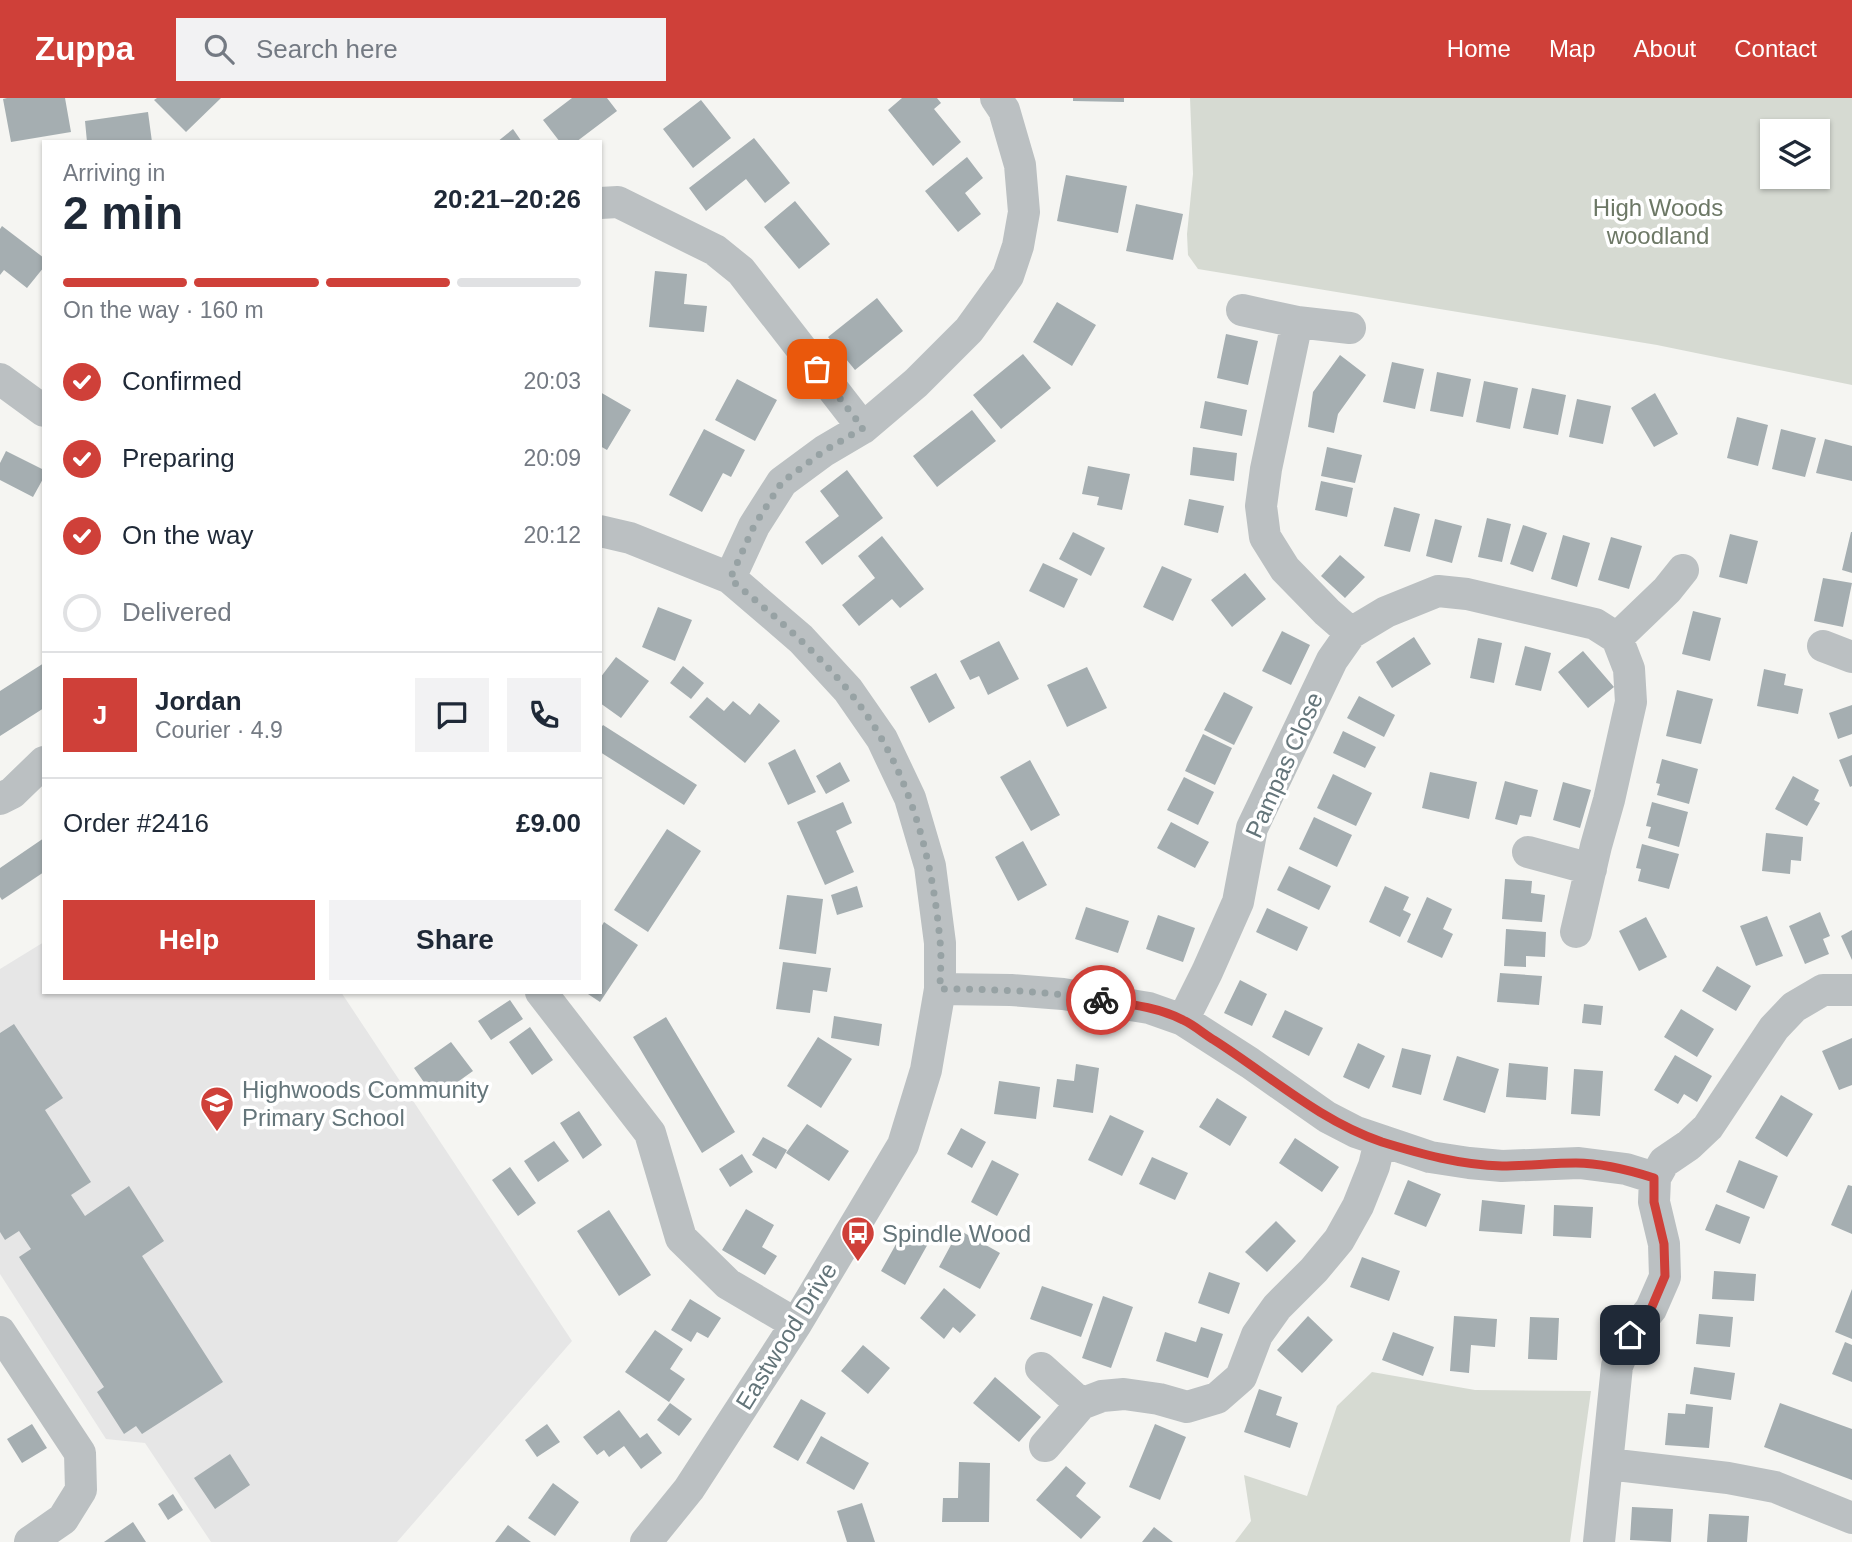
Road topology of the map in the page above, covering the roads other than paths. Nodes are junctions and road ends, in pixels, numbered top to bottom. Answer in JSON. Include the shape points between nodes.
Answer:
{"nodes":[{"id":1,"x":996,"y":98,"type":"edge"},
{"id":2,"x":602,"y":203,"type":"edge"},
{"id":3,"x":1242,"y":310,"type":"dead end"},
{"id":4,"x":1297,"y":322,"type":"junction"},
{"id":5,"x":1350,"y":328,"type":"dead end"},
{"id":6,"x":0,"y":379,"type":"edge"},
{"id":7,"x":42,"y":410,"type":"edge"},
{"id":8,"x":863,"y":428,"type":"junction"},
{"id":9,"x":602,"y":531,"type":"edge"},
{"id":10,"x":1683,"y":570,"type":"dead end"},
{"id":11,"x":730,"y":579,"type":"junction"},
{"id":12,"x":1351,"y":633,"type":"junction"},
{"id":13,"x":1616,"y":638,"type":"junction"},
{"id":14,"x":42,"y":764,"type":"edge"},
{"id":15,"x":0,"y":799,"type":"edge"},
{"id":16,"x":1528,"y":852,"type":"dead end"},
{"id":17,"x":1591,"y":869,"type":"junction"},
{"id":18,"x":1576,"y":932,"type":"dead end"},
{"id":19,"x":940,"y":989,"type":"junction"},
{"id":20,"x":1852,"y":990,"type":"edge"},
{"id":21,"x":543,"y":994,"type":"edge"},
{"id":22,"x":1183,"y":1020,"type":"junction"},
{"id":23,"x":1380,"y":1141,"type":"junction"},
{"id":24,"x":1654,"y":1178,"type":"junction"},
{"id":25,"x":796,"y":1324,"type":"junction"},
{"id":26,"x":0,"y":1332,"type":"edge"},
{"id":27,"x":1041,"y":1368,"type":"dead end"},
{"id":28,"x":1081,"y":1404,"type":"junction"},
{"id":29,"x":1045,"y":1446,"type":"dead end"},
{"id":30,"x":1608,"y":1464,"type":"junction"},
{"id":31,"x":1852,"y":1518,"type":"edge"},
{"id":32,"x":30,"y":1542,"type":"edge"},
{"id":33,"x":646,"y":1542,"type":"edge"},
{"id":34,"x":1599,"y":1542,"type":"edge"}],
"edges":[{"from":1,"to":8,"type":"street","via":[[1020,165],[1024,212],[1008,276],[969,330]]},
{"from":2,"to":8,"type":"street","via":[[618,202],[715,250],[741,271]]},
{"from":3,"to":4,"type":"street"},
{"from":4,"to":5,"type":"street"},
{"from":4,"to":12,"type":"street","via":[[1266,469],[1261,506],[1265,537],[1286,569]]},
{"from":6,"to":7,"type":"street"},
{"from":8,"to":11,"type":"street","via":[[782,482],[754,526]]},
{"from":9,"to":11,"type":"street","name":"Eastwood Drive","via":[[631,538]]},
{"from":10,"to":13,"type":"street"},
{"from":11,"to":19,"type":"street","name":"Eastwood Drive","via":[[801,639],[848,690],[882,739],[910,798],[930,866],[940,943]]},
{"from":12,"to":13,"type":"street","name":"Pampas Close","via":[[1386,612],[1438,591],[1595,624]]},
{"from":12,"to":22,"type":"street","name":"Pampas Close","via":[[1332,660],[1252,828],[1238,902]]},
{"from":13,"to":17,"type":"street","via":[[1629,669],[1630,702]]},
{"from":14,"to":15,"type":"street"},
{"from":16,"to":17,"type":"street"},
{"from":17,"to":18,"type":"street"},
{"from":19,"to":22,"type":"street","via":[[1063,994],[1149,1008]]},
{"from":19,"to":25,"type":"street","name":"Eastwood Drive","via":[[926,1070],[903,1144]]},
{"from":20,"to":24,"type":"street","via":[[1823,990],[1794,1007],[1774,1028],[1708,1127],[1664,1162]]},
{"from":21,"to":25,"type":"street","via":[[650,1133],[681,1238],[728,1283]]},
{"from":22,"to":23,"type":"street","via":[[1327,1117]]},
{"from":23,"to":24,"type":"street","via":[[1430,1157],[1469,1163],[1579,1163]]},
{"from":23,"to":28,"type":"street","via":[[1358,1206],[1339,1240],[1256,1335],[1241,1377],[1217,1398],[1187,1407],[1124,1394]]},
{"from":24,"to":30,"type":"street","via":[[1665,1276],[1617,1366]]},
{"from":25,"to":33,"type":"street","name":"Eastwood Drive","via":[[689,1489]]},
{"from":26,"to":32,"type":"street","via":[[80,1453],[81,1490],[63,1519]]},
{"from":27,"to":28,"type":"street"},
{"from":28,"to":29,"type":"street"},
{"from":30,"to":31,"type":"street","via":[[1774,1487]]},
{"from":30,"to":34,"type":"street"}]}
